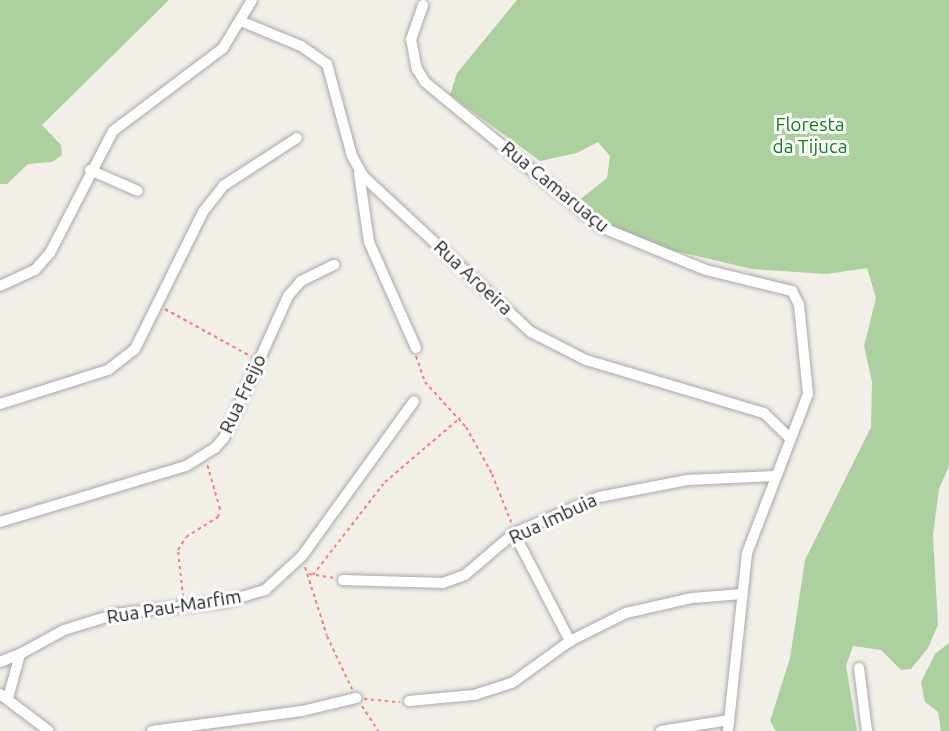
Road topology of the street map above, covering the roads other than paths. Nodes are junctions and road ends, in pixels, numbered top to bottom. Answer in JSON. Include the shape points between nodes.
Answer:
{"nodes":[{"id":1,"x":252,"y":0,"type":"edge"},
{"id":2,"x":423,"y":5,"type":"dead end"},
{"id":3,"x":243,"y":22,"type":"junction"},
{"id":4,"x":297,"y":138,"type":"dead end"},
{"id":5,"x":358,"y":169,"type":"junction"},
{"id":6,"x":90,"y":170,"type":"junction"},
{"id":7,"x":138,"y":191,"type":"dead end"},
{"id":8,"x":334,"y":265,"type":"dead end"},
{"id":9,"x":0,"y":286,"type":"edge"},
{"id":10,"x":416,"y":348,"type":"road end"},
{"id":11,"x":414,"y":401,"type":"dead end"},
{"id":12,"x":0,"y":404,"type":"edge"},
{"id":13,"x":789,"y":438,"type":"junction"},
{"id":14,"x":775,"y":476,"type":"junction"},
{"id":15,"x":0,"y":522,"type":"edge"},
{"id":16,"x":514,"y":533,"type":"junction"},
{"id":17,"x":343,"y":580,"type":"road end"},
{"id":18,"x":743,"y":594,"type":"junction"},
{"id":19,"x":570,"y":641,"type":"junction"},
{"id":20,"x":20,"y":654,"type":"junction"},
{"id":21,"x":0,"y":662,"type":"edge"},
{"id":22,"x":859,"y":668,"type":"dead end"},
{"id":23,"x":4,"y":696,"type":"edge"},
{"id":24,"x":356,"y":698,"type":"road end"},
{"id":25,"x":409,"y":701,"type":"road end"},
{"id":26,"x":729,"y":726,"type":"edge"},
{"id":27,"x":49,"y":731,"type":"edge"},
{"id":28,"x":152,"y":731,"type":"edge"},
{"id":29,"x":661,"y":731,"type":"edge"},
{"id":30,"x":867,"y":731,"type":"edge"}],
"edges":[{"from":1,"to":3,"type":"street"},
{"from":2,"to":13,"type":"street","name":"Rua Camaruaçu","via":[[411,39],[416,69],[425,82],[601,228],[706,270],[792,291],[799,305],[808,394]]},
{"from":3,"to":5,"type":"street","via":[[301,46],[327,64]]},
{"from":3,"to":6,"type":"street","via":[[215,55],[121,122]]},
{"from":4,"to":12,"type":"street","via":[[223,186],[180,252],[159,306],[135,349],[108,370]]},
{"from":5,"to":10,"type":"street","via":[[369,242]]},
{"from":5,"to":13,"type":"street","name":"Rua Aroeira","via":[[531,332],[586,360],[764,412]]},
{"from":6,"to":7,"type":"street"},
{"from":6,"to":9,"type":"street","via":[[50,254],[36,270]]},
{"from":8,"to":15,"type":"street","name":"Rua Freijo","via":[[293,289],[224,438],[204,457]]},
{"from":11,"to":20,"type":"street","name":"Rua Pau-Marfim","via":[[302,556],[265,590],[184,609],[116,614],[81,624]]},
{"from":13,"to":14,"type":"street"},
{"from":14,"to":16,"type":"street","name":"Rua Imbuia","via":[[646,485],[599,497]]},
{"from":14,"to":18,"type":"street","via":[[747,553]]},
{"from":16,"to":17,"type":"street","name":"Rua Imbuia","via":[[465,575],[443,583]]},
{"from":16,"to":19,"type":"street"},
{"from":18,"to":19,"type":"street","via":[[652,605],[600,623]]},
{"from":18,"to":26,"type":"street"},
{"from":19,"to":25,"type":"street","via":[[532,671],[498,688]]},
{"from":20,"to":21,"type":"street","name":"Rua Pau-Marfim"},
{"from":20,"to":23,"type":"street"},
{"from":22,"to":30,"type":"street"},
{"from":23,"to":27,"type":"street"},
{"from":24,"to":28,"type":"street","via":[[302,711]]},
{"from":26,"to":29,"type":"street"}]}
